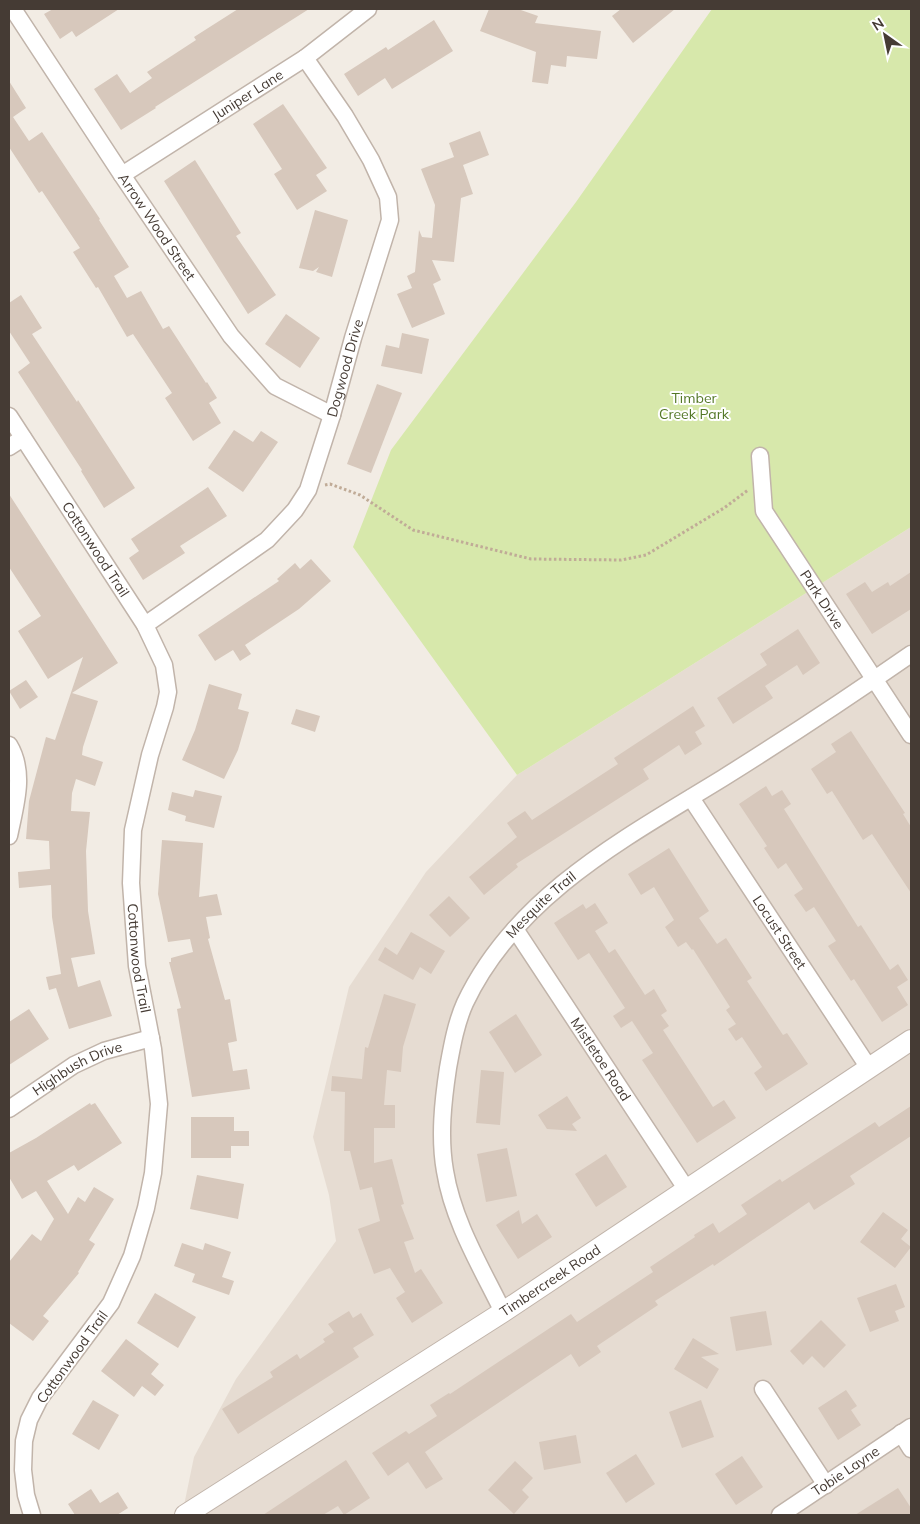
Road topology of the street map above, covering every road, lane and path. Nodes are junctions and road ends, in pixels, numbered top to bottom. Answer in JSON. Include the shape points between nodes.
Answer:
{"nodes":[{"id":1,"x":13,"y":9,"type":"edge"},
{"id":2,"x":368,"y":9,"type":"edge"},
{"id":3,"x":305,"y":58,"type":"junction"},
{"id":4,"x":122,"y":175,"type":"junction"},
{"id":5,"x":332,"y":415,"type":"junction"},
{"id":6,"x":9,"y":416,"type":"edge"},
{"id":7,"x":16,"y":442,"type":"edge"},
{"id":8,"x":760,"y":456,"type":"dead end"},
{"id":9,"x":762,"y":479,"type":"junction"},
{"id":10,"x":308,"y":490,"type":"junction"},
{"id":11,"x":145,"y":625,"type":"junction"},
{"id":12,"x":911,"y":654,"type":"edge"},
{"id":13,"x":875,"y":679,"type":"junction"},
{"id":14,"x":911,"y":735,"type":"edge"},
{"id":15,"x":9,"y":746,"type":"edge"},
{"id":16,"x":691,"y":798,"type":"junction"},
{"id":17,"x":9,"y":836,"type":"edge"},
{"id":18,"x":515,"y":929,"type":"junction"},
{"id":19,"x":151,"y":1038,"type":"junction"},
{"id":20,"x":911,"y":1040,"type":"edge"},
{"id":21,"x":869,"y":1068,"type":"junction"},
{"id":22,"x":9,"y":1109,"type":"edge"},
{"id":23,"x":687,"y":1190,"type":"junction"},
{"id":24,"x":502,"y":1312,"type":"junction"},
{"id":25,"x":763,"y":1389,"type":"dead end"},
{"id":26,"x":906,"y":1430,"type":"edge"},
{"id":27,"x":16,"y":1438,"type":"edge"},
{"id":28,"x":911,"y":1449,"type":"edge"},
{"id":29,"x":826,"y":1485,"type":"junction"},
{"id":30,"x":32,"y":1515,"type":"edge"},
{"id":31,"x":186,"y":1515,"type":"edge"},
{"id":32,"x":780,"y":1515,"type":"edge"}],
"edges":[{"from":1,"to":4,"type":"street","name":"Arrow Wood Street"},
{"from":2,"to":3,"type":"street","name":"Juniper Lane"},
{"from":3,"to":4,"type":"street","name":"Juniper Lane"},
{"from":3,"to":5,"type":"street","name":"Dogwood Drive","via":[[371,160],[388,197],[390,220]]},
{"from":4,"to":5,"type":"street","name":"Arrow Wood Street","via":[[231,336],[275,386]]},
{"from":5,"to":10,"type":"street","name":"Dogwood Drive"},
{"from":6,"to":7,"type":"street","name":"Cottonwood Trail"},
{"from":7,"to":11,"type":"street","name":"Cottonwood Trail"},
{"from":8,"to":9,"type":"street","name":"Park Drive"},
{"from":9,"to":10,"type":"path","via":[[724,508],[646,555],[621,560],[531,558],[413,530],[360,495],[330,484]]},
{"from":9,"to":13,"type":"street","name":"Park Drive","via":[[764,511]]},
{"from":10,"to":11,"type":"street","name":"Dogwood Drive","via":[[295,510],[267,540]]},
{"from":11,"to":19,"type":"street","name":"Cottonwood Trail","via":[[164,665],[168,692],[133,830],[131,883],[137,966]]},
{"from":12,"to":13,"type":"street","name":"Mesquite Trail"},
{"from":13,"to":14,"type":"street","name":"Park Drive"},
{"from":13,"to":16,"type":"street","name":"Mesquite Trail"},
{"from":15,"to":17,"type":"street","via":[[18,769]]},
{"from":16,"to":18,"type":"street","name":"Mesquite Trail","via":[[597,857],[562,884]]},
{"from":16,"to":21,"type":"street","name":"Locust Street"},
{"from":18,"to":23,"type":"street","name":"Mistletoe Road"},
{"from":18,"to":24,"type":"street","name":"Mesquite Trail","via":[[485,968],[465,1003],[454,1033],[445,1089],[442,1145],[452,1202]]},
{"from":19,"to":22,"type":"street","name":"Highbush Drive","via":[[104,1051],[74,1065]]},
{"from":19,"to":27,"type":"street","name":"Cottonwood Trail","via":[[159,1104],[154,1163],[146,1208],[132,1256],[111,1303],[40,1398]]},
{"from":20,"to":21,"type":"street","name":"Timbercreek Road"},
{"from":21,"to":23,"type":"street","name":"Timbercreek Road"},
{"from":23,"to":24,"type":"street","name":"Timbercreek Road"},
{"from":24,"to":31,"type":"street","name":"Timbercreek Road"},
{"from":25,"to":29,"type":"street"},
{"from":26,"to":28,"type":"street"},
{"from":26,"to":29,"type":"street","name":"Tobie Layne"},
{"from":27,"to":30,"type":"street","name":"Cottonwood Trail"},
{"from":29,"to":32,"type":"street","name":"Tobie Layne"}]}
